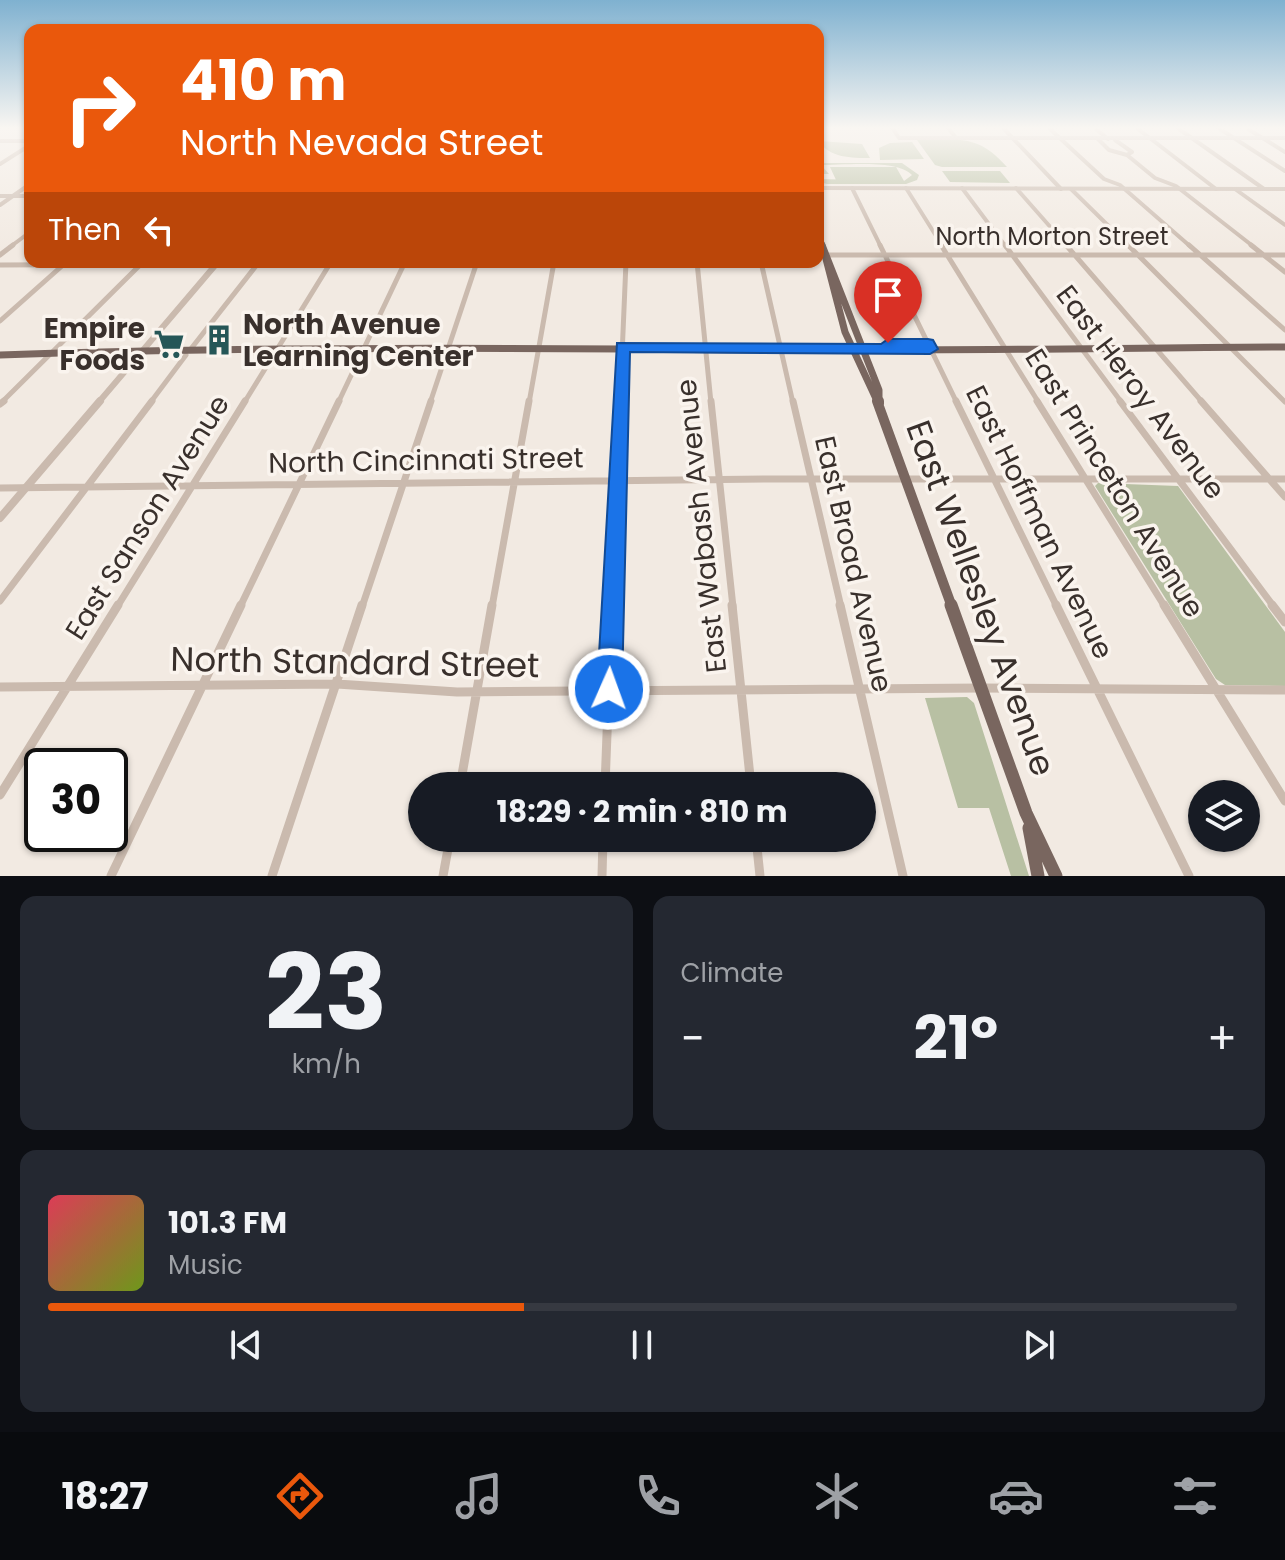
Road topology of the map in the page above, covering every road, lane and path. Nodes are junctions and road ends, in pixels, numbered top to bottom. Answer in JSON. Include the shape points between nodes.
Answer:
{"nodes":[{"id":1,"x":1043,"y":170,"type":"edge"},
{"id":2,"x":1094,"y":170,"type":"edge"},
{"id":3,"x":1145,"y":170,"type":"edge"},
{"id":4,"x":1192,"y":170,"type":"edge"},
{"id":5,"x":1237,"y":170,"type":"edge"},
{"id":6,"x":24,"y":188,"type":"edge"},
{"id":7,"x":824,"y":188,"type":"edge"},
{"id":8,"x":852,"y":188,"type":"junction"},
{"id":9,"x":906,"y":188,"type":"junction"},
{"id":10,"x":962,"y":188,"type":"junction"},
{"id":11,"x":1016,"y":188,"type":"junction"},
{"id":12,"x":1061,"y":189,"type":"junction"},
{"id":13,"x":1071,"y":189,"type":"junction"},
{"id":14,"x":1125,"y":189,"type":"junction"},
{"id":15,"x":1180,"y":189,"type":"junction"},
{"id":16,"x":1216,"y":189,"type":"junction"},
{"id":17,"x":1235,"y":189,"type":"junction"},
{"id":18,"x":1264,"y":189,"type":"junction"},
{"id":19,"x":1285,"y":189,"type":"edge"},
{"id":20,"x":0,"y":196,"type":"edge"},
{"id":21,"x":12,"y":196,"type":"junction"},
{"id":22,"x":24,"y":196,"type":"edge"},
{"id":23,"x":0,"y":205,"type":"edge"},
{"id":24,"x":1285,"y":225,"type":"edge"},
{"id":25,"x":24,"y":237,"type":"edge"},
{"id":26,"x":884,"y":254,"type":"junction"},
{"id":27,"x":947,"y":254,"type":"junction"},
{"id":28,"x":0,"y":255,"type":"edge"},
{"id":29,"x":824,"y":255,"type":"edge"},
{"id":30,"x":1010,"y":255,"type":"junction"},
{"id":31,"x":1074,"y":255,"type":"junction"},
{"id":32,"x":1138,"y":255,"type":"junction"},
{"id":33,"x":1201,"y":255,"type":"junction"},
{"id":34,"x":1264,"y":255,"type":"junction"},
{"id":35,"x":1285,"y":255,"type":"edge"},
{"id":36,"x":824,"y":259,"type":"edge"},
{"id":37,"x":824,"y":261,"type":"edge"},
{"id":38,"x":24,"y":264,"type":"edge"},
{"id":39,"x":0,"y":265,"type":"edge"},
{"id":40,"x":59,"y":268,"type":"edge"},
{"id":41,"x":136,"y":268,"type":"edge"},
{"id":42,"x":213,"y":268,"type":"edge"},
{"id":43,"x":254,"y":268,"type":"edge"},
{"id":44,"x":327,"y":268,"type":"edge"},
{"id":45,"x":402,"y":268,"type":"edge"},
{"id":46,"x":475,"y":268,"type":"edge"},
{"id":47,"x":553,"y":268,"type":"edge"},
{"id":48,"x":626,"y":268,"type":"edge"},
{"id":49,"x":698,"y":268,"type":"edge"},
{"id":50,"x":762,"y":268,"type":"edge"},
{"id":51,"x":1285,"y":272,"type":"edge"},
{"id":52,"x":0,"y":321,"type":"edge"},
{"id":53,"x":1285,"y":330,"type":"edge"},
{"id":54,"x":707,"y":346,"type":"junction"},
{"id":55,"x":852,"y":346,"type":"junction"},
{"id":56,"x":863,"y":346,"type":"junction"},
{"id":57,"x":929,"y":346,"type":"junction"},
{"id":58,"x":1004,"y":346,"type":"junction"},
{"id":59,"x":1079,"y":346,"type":"junction"},
{"id":60,"x":1153,"y":346,"type":"junction"},
{"id":61,"x":539,"y":347,"type":"junction"},
{"id":62,"x":622,"y":347,"type":"junction"},
{"id":63,"x":781,"y":347,"type":"junction"},
{"id":64,"x":1230,"y":347,"type":"junction"},
{"id":65,"x":1285,"y":347,"type":"edge"},
{"id":66,"x":448,"y":348,"type":"junction"},
{"id":67,"x":363,"y":349,"type":"junction"},
{"id":68,"x":276,"y":351,"type":"junction"},
{"id":69,"x":188,"y":352,"type":"junction"},
{"id":70,"x":140,"y":353,"type":"junction"},
{"id":71,"x":50,"y":354,"type":"junction"},
{"id":72,"x":0,"y":355,"type":"edge"},
{"id":73,"x":1285,"y":402,"type":"edge"},
{"id":74,"x":0,"y":404,"type":"edge"},
{"id":75,"x":879,"y":404,"type":"junction"},
{"id":76,"x":811,"y":478,"type":"junction"},
{"id":77,"x":905,"y":478,"type":"junction"},
{"id":78,"x":720,"y":479,"type":"junction"},
{"id":79,"x":995,"y":479,"type":"junction"},
{"id":80,"x":1086,"y":479,"type":"junction"},
{"id":81,"x":1178,"y":479,"type":"junction"},
{"id":82,"x":1270,"y":479,"type":"junction"},
{"id":83,"x":1285,"y":479,"type":"edge"},
{"id":84,"x":618,"y":480,"type":"junction"},
{"id":85,"x":514,"y":481,"type":"junction"},
{"id":86,"x":403,"y":482,"type":"junction"},
{"id":87,"x":299,"y":483,"type":"junction"},
{"id":88,"x":193,"y":486,"type":"junction"},
{"id":89,"x":0,"y":488,"type":"edge"},
{"id":90,"x":25,"y":488,"type":"junction"},
{"id":91,"x":86,"y":488,"type":"junction"},
{"id":92,"x":1285,"y":497,"type":"edge"},
{"id":93,"x":0,"y":518,"type":"edge"},
{"id":94,"x":0,"y":601,"type":"edge"},
{"id":95,"x":1285,"y":622,"type":"edge"},
{"id":96,"x":337,"y":684,"type":"junction"},
{"id":97,"x":68,"y":686,"type":"junction"},
{"id":98,"x":202,"y":686,"type":"junction"},
{"id":99,"x":0,"y":687,"type":"edge"},
{"id":100,"x":982,"y":688,"type":"junction"},
{"id":101,"x":609,"y":689,"type":"junction"},
{"id":102,"x":860,"y":689,"type":"junction"},
{"id":103,"x":1098,"y":689,"type":"junction"},
{"id":104,"x":741,"y":690,"type":"junction"},
{"id":105,"x":1217,"y":690,"type":"junction"},
{"id":106,"x":1285,"y":690,"type":"edge"},
{"id":107,"x":478,"y":691,"type":"junction"},
{"id":108,"x":463,"y":772,"type":"edge"},
{"id":109,"x":606,"y":772,"type":"edge"},
{"id":110,"x":750,"y":772,"type":"edge"},
{"id":111,"x":0,"y":795,"type":"edge"},
{"id":112,"x":1285,"y":801,"type":"edge"},
{"id":113,"x":1026,"y":813,"type":"junction"},
{"id":114,"x":447,"y":852,"type":"edge"},
{"id":115,"x":603,"y":852,"type":"edge"},
{"id":116,"x":757,"y":852,"type":"edge"},
{"id":117,"x":111,"y":876,"type":"edge"},
{"id":118,"x":272,"y":876,"type":"edge"},
{"id":119,"x":443,"y":876,"type":"edge"},
{"id":120,"x":602,"y":876,"type":"edge"},
{"id":121,"x":760,"y":876,"type":"edge"},
{"id":122,"x":903,"y":876,"type":"edge"},
{"id":123,"x":1038,"y":876,"type":"edge"},
{"id":124,"x":1056,"y":876,"type":"edge"},
{"id":125,"x":1189,"y":876,"type":"edge"}],
"edges":[{"from":1,"to":12,"type":"street"},
{"from":2,"to":14,"type":"street"},
{"from":3,"to":15,"type":"street"},
{"from":4,"to":16,"type":"street"},
{"from":5,"to":18,"type":"street"},
{"from":6,"to":21,"type":"street"},
{"from":7,"to":8,"type":"street"},
{"from":8,"to":9,"type":"street"},
{"from":8,"to":26,"type":"street","name":"East Hoffman Avenue"},
{"from":9,"to":10,"type":"street"},
{"from":9,"to":27,"type":"street","name":"East Princeton Avenue"},
{"from":10,"to":11,"type":"street"},
{"from":10,"to":30,"type":"street","name":"East Heroy Avenue"},
{"from":11,"to":12,"type":"street"},
{"from":11,"to":31,"type":"street"},
{"from":12,"to":13,"type":"street"},
{"from":13,"to":14,"type":"street"},
{"from":13,"to":32,"type":"street"},
{"from":14,"to":15,"type":"street"},
{"from":14,"to":33,"type":"street"},
{"from":15,"to":16,"type":"street"},
{"from":15,"to":34,"type":"street"},
{"from":16,"to":17,"type":"street"},
{"from":17,"to":18,"type":"street"},
{"from":17,"to":24,"type":"street"},
{"from":18,"to":19,"type":"street"},
{"from":20,"to":21,"type":"street"},
{"from":21,"to":22,"type":"street"},
{"from":21,"to":23,"type":"street"},
{"from":25,"to":28,"type":"street"},
{"from":26,"to":27,"type":"street","name":"North Morton Street"},
{"from":26,"to":29,"type":"street","name":"North Morton Street"},
{"from":26,"to":57,"type":"street","name":"East Hoffman Avenue"},
{"from":27,"to":30,"type":"street","name":"North Morton Street"},
{"from":27,"to":58,"type":"street","name":"East Princeton Avenue"},
{"from":30,"to":31,"type":"street","name":"North Morton Street"},
{"from":30,"to":59,"type":"street","name":"East Heroy Avenue"},
{"from":31,"to":32,"type":"street","name":"North Morton Street"},
{"from":31,"to":60,"type":"street"},
{"from":32,"to":33,"type":"street","name":"North Morton Street"},
{"from":32,"to":64,"type":"street"},
{"from":33,"to":34,"type":"street","name":"North Morton Street"},
{"from":33,"to":53,"type":"street"},
{"from":34,"to":35,"type":"street","name":"North Morton Street"},
{"from":34,"to":51,"type":"street"},
{"from":36,"to":56,"type":"main road","name":"East Wellesley Avenue"},
{"from":37,"to":55,"type":"main road","name":"East Wellesley Avenue"},
{"from":38,"to":39,"type":"street"},
{"from":40,"to":52,"type":"street"},
{"from":41,"to":71,"type":"street"},
{"from":42,"to":70,"type":"street"},
{"from":43,"to":69,"type":"street"},
{"from":44,"to":68,"type":"street","name":"East Sanson Avenue"},
{"from":45,"to":67,"type":"street"},
{"from":46,"to":66,"type":"street"},
{"from":47,"to":61,"type":"street"},
{"from":48,"to":62,"type":"street"},
{"from":49,"to":54,"type":"street","name":"East Wabash Avenue"},
{"from":50,"to":63,"type":"street","name":"East Broad Avenue"},
{"from":54,"to":62,"type":"main road"},
{"from":54,"to":63,"type":"main road"},
{"from":54,"to":78,"type":"street","name":"East Wabash Avenue"},
{"from":55,"to":56,"type":"main road"},
{"from":55,"to":63,"type":"main road"},
{"from":55,"to":75,"type":"main road","name":"East Wellesley Avenue"},
{"from":56,"to":57,"type":"main road"},
{"from":56,"to":75,"type":"main road","name":"East Wellesley Avenue"},
{"from":57,"to":58,"type":"main road"},
{"from":57,"to":79,"type":"street","name":"East Hoffman Avenue"},
{"from":58,"to":59,"type":"main road"},
{"from":58,"to":80,"type":"street","name":"East Princeton Avenue"},
{"from":59,"to":60,"type":"main road"},
{"from":59,"to":81,"type":"street","name":"East Heroy Avenue"},
{"from":60,"to":64,"type":"main road"},
{"from":60,"to":82,"type":"street"},
{"from":61,"to":62,"type":"main road"},
{"from":61,"to":66,"type":"main road"},
{"from":61,"to":85,"type":"street"},
{"from":62,"to":84,"type":"street"},
{"from":63,"to":76,"type":"street","name":"East Broad Avenue"},
{"from":64,"to":65,"type":"main road"},
{"from":64,"to":73,"type":"street"},
{"from":66,"to":67,"type":"main road"},
{"from":66,"to":86,"type":"street"},
{"from":67,"to":68,"type":"main road"},
{"from":67,"to":87,"type":"street"},
{"from":68,"to":69,"type":"main road"},
{"from":68,"to":88,"type":"street","name":"East Sanson Avenue"},
{"from":69,"to":70,"type":"main road"},
{"from":69,"to":91,"type":"street"},
{"from":70,"to":71,"type":"main road"},
{"from":70,"to":90,"type":"street"},
{"from":71,"to":72,"type":"main road"},
{"from":71,"to":74,"type":"street"},
{"from":75,"to":77,"type":"main road","name":"East Wellesley Avenue"},
{"from":76,"to":77,"type":"street","name":"North Cincinnati Street"},
{"from":76,"to":78,"type":"street","name":"North Cincinnati Street"},
{"from":76,"to":102,"type":"street","name":"East Broad Avenue"},
{"from":77,"to":79,"type":"street","name":"North Cincinnati Street"},
{"from":77,"to":100,"type":"main road","name":"East Wellesley Avenue"},
{"from":78,"to":84,"type":"street","name":"North Cincinnati Street"},
{"from":78,"to":104,"type":"street","name":"East Wabash Avenue"},
{"from":79,"to":80,"type":"street","name":"North Cincinnati Street"},
{"from":79,"to":103,"type":"street","name":"East Hoffman Avenue"},
{"from":80,"to":81,"type":"street","name":"North Cincinnati Street"},
{"from":80,"to":105,"type":"street","name":"East Princeton Avenue"},
{"from":81,"to":82,"type":"street","name":"North Cincinnati Street"},
{"from":81,"to":95,"type":"street","name":"East Heroy Avenue"},
{"from":82,"to":83,"type":"street","name":"North Cincinnati Street"},
{"from":82,"to":92,"type":"street"},
{"from":84,"to":85,"type":"street","name":"North Cincinnati Street"},
{"from":84,"to":101,"type":"street"},
{"from":85,"to":86,"type":"street","name":"North Cincinnati Street"},
{"from":85,"to":107,"type":"street"},
{"from":86,"to":87,"type":"street","name":"North Cincinnati Street"},
{"from":86,"to":96,"type":"street"},
{"from":87,"to":88,"type":"street","name":"North Cincinnati Street"},
{"from":87,"to":98,"type":"street"},
{"from":88,"to":91,"type":"street","name":"North Cincinnati Street"},
{"from":88,"to":97,"type":"street","name":"East Sanson Avenue"},
{"from":89,"to":90,"type":"street","name":"North Cincinnati Street"},
{"from":90,"to":91,"type":"street","name":"North Cincinnati Street"},
{"from":90,"to":93,"type":"street"},
{"from":91,"to":94,"type":"street"},
{"from":96,"to":98,"type":"street","name":"North Standard Street"},
{"from":96,"to":107,"type":"street","name":"North Standard Street"},
{"from":96,"to":118,"type":"street"},
{"from":97,"to":98,"type":"street","name":"North Standard Street"},
{"from":97,"to":99,"type":"street","name":"North Standard Street"},
{"from":97,"to":111,"type":"street","name":"East Sanson Avenue"},
{"from":98,"to":117,"type":"street"},
{"from":100,"to":102,"type":"street","name":"North Standard Street"},
{"from":100,"to":103,"type":"street","name":"North Standard Street"},
{"from":100,"to":113,"type":"main road","name":"East Wellesley Avenue"},
{"from":101,"to":104,"type":"street","name":"North Standard Street"},
{"from":101,"to":107,"type":"street","name":"North Standard Street"},
{"from":101,"to":109,"type":"street"},
{"from":102,"to":104,"type":"street","name":"North Standard Street"},
{"from":102,"to":122,"type":"street","name":"East Broad Avenue"},
{"from":103,"to":105,"type":"street","name":"North Standard Street"},
{"from":103,"to":125,"type":"street","name":"East Hoffman Avenue"},
{"from":104,"to":110,"type":"street","name":"East Wabash Avenue"},
{"from":105,"to":106,"type":"street","name":"North Standard Street"},
{"from":105,"to":112,"type":"street","name":"East Princeton Avenue"},
{"from":107,"to":108,"type":"street"},
{"from":113,"to":123,"type":"main road","name":"East Wellesley Avenue"},
{"from":113,"to":124,"type":"main road","name":"East Wellesley Avenue"},
{"from":114,"to":119,"type":"street"},
{"from":115,"to":120,"type":"street"},
{"from":116,"to":121,"type":"street"}]}
